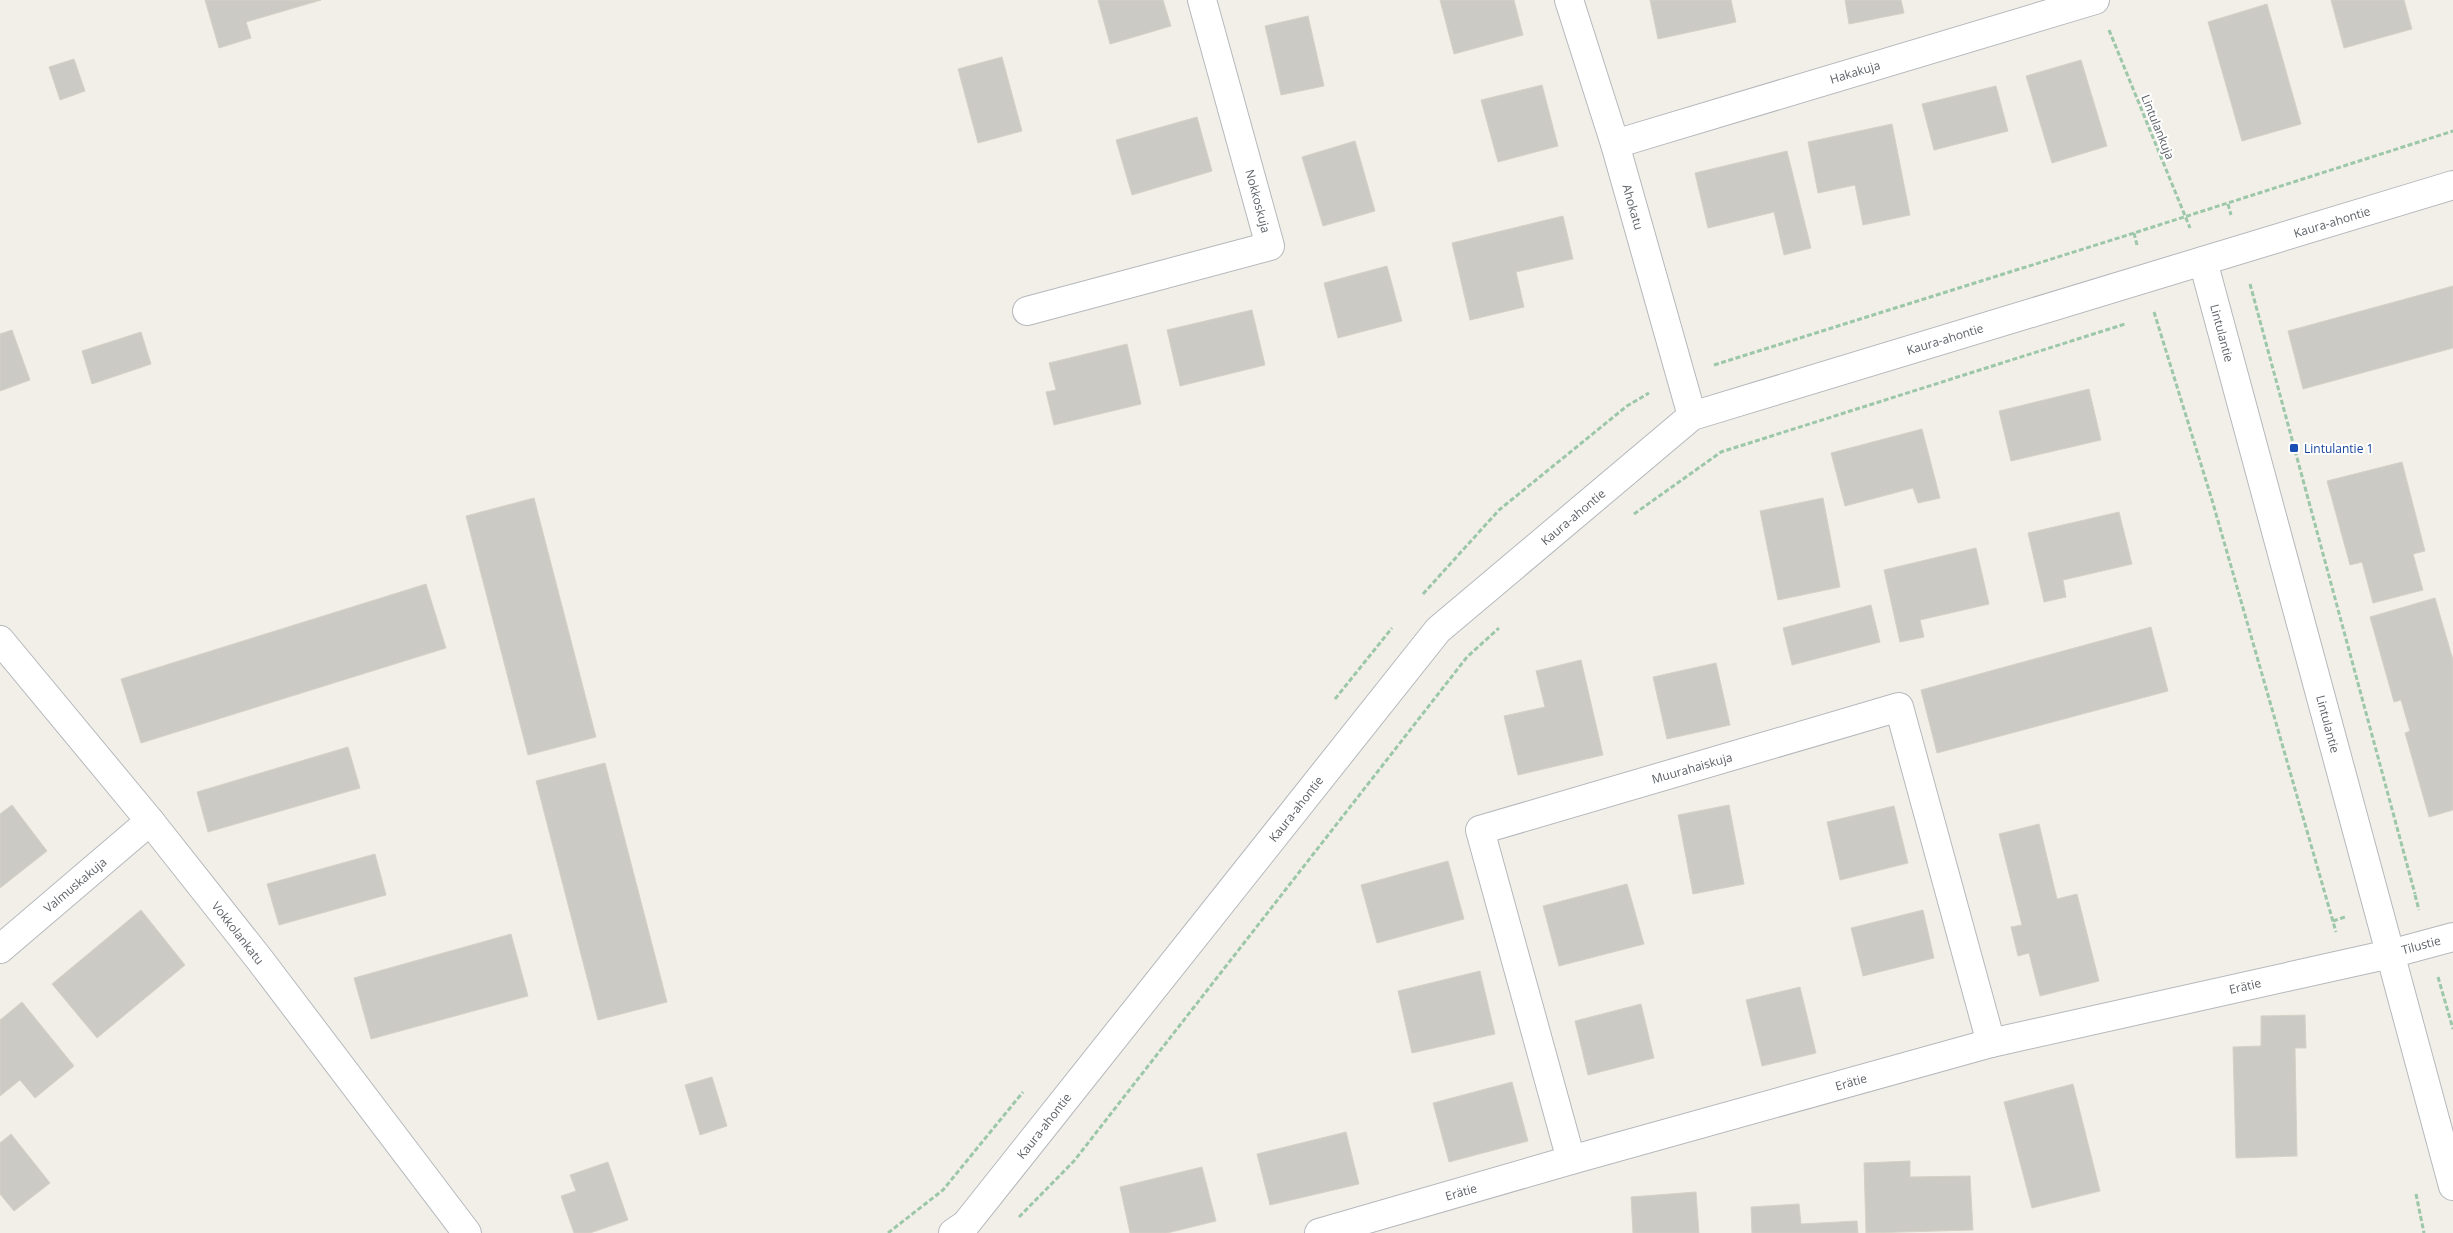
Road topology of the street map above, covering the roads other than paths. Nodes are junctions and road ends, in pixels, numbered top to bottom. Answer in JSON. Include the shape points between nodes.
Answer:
{"nodes":[{"id":1,"x":1202,"y":0,"type":"edge"},
{"id":2,"x":1569,"y":0,"type":"edge"},
{"id":3,"x":2095,"y":0,"type":"edge"},
{"id":4,"x":1615,"y":144,"type":"junction"},
{"id":5,"x":2453,"y":185,"type":"edge"},
{"id":6,"x":2203,"y":261,"type":"junction"},
{"id":7,"x":1027,"y":311,"type":"dead end"},
{"id":8,"x":1692,"y":416,"type":"junction"},
{"id":9,"x":0,"y":640,"type":"edge"},
{"id":10,"x":150,"y":821,"type":"junction"},
{"id":11,"x":2453,"y":937,"type":"edge"},
{"id":12,"x":0,"y":949,"type":"edge"},
{"id":13,"x":2390,"y":954,"type":"junction"},
{"id":14,"x":1991,"y":1043,"type":"junction"},
{"id":15,"x":1571,"y":1160,"type":"junction"},
{"id":16,"x":2453,"y":1186,"type":"edge"},
{"id":17,"x":467,"y":1233,"type":"edge"},
{"id":18,"x":953,"y":1233,"type":"edge"},
{"id":19,"x":1319,"y":1233,"type":"edge"}],
"edges":[{"from":1,"to":7,"type":"street","name":"Nokkoskuja","via":[[1270,246]]},
{"from":2,"to":4,"type":"street","name":"Ahokatu"},
{"from":3,"to":4,"type":"street","name":"Hakakuja"},
{"from":4,"to":8,"type":"street","name":"Ahokatu"},
{"from":5,"to":6,"type":"street","name":"Kaura-ahontie"},
{"from":6,"to":8,"type":"street","name":"Kaura-ahontie"},
{"from":6,"to":13,"type":"street","name":"Lintulantie"},
{"from":8,"to":18,"type":"street","name":"Kaura-ahontie","via":[[1438,630],[966,1224]]},
{"from":9,"to":10,"type":"street","name":"Vokkolankatu"},
{"from":10,"to":12,"type":"street","name":"Valmuskakuja"},
{"from":10,"to":17,"type":"street","name":"Vokkolankatu"},
{"from":11,"to":13,"type":"street","name":"Tilustie"},
{"from":13,"to":14,"type":"street","name":"Erätie"},
{"from":13,"to":16,"type":"street","name":"Lintulantie"},
{"from":14,"to":15,"type":"street","name":"Erätie"},
{"from":14,"to":15,"type":"street","name":"Muurahaiskuja","via":[[1899,707],[1480,830]]},
{"from":15,"to":19,"type":"street","name":"Erätie"}]}
